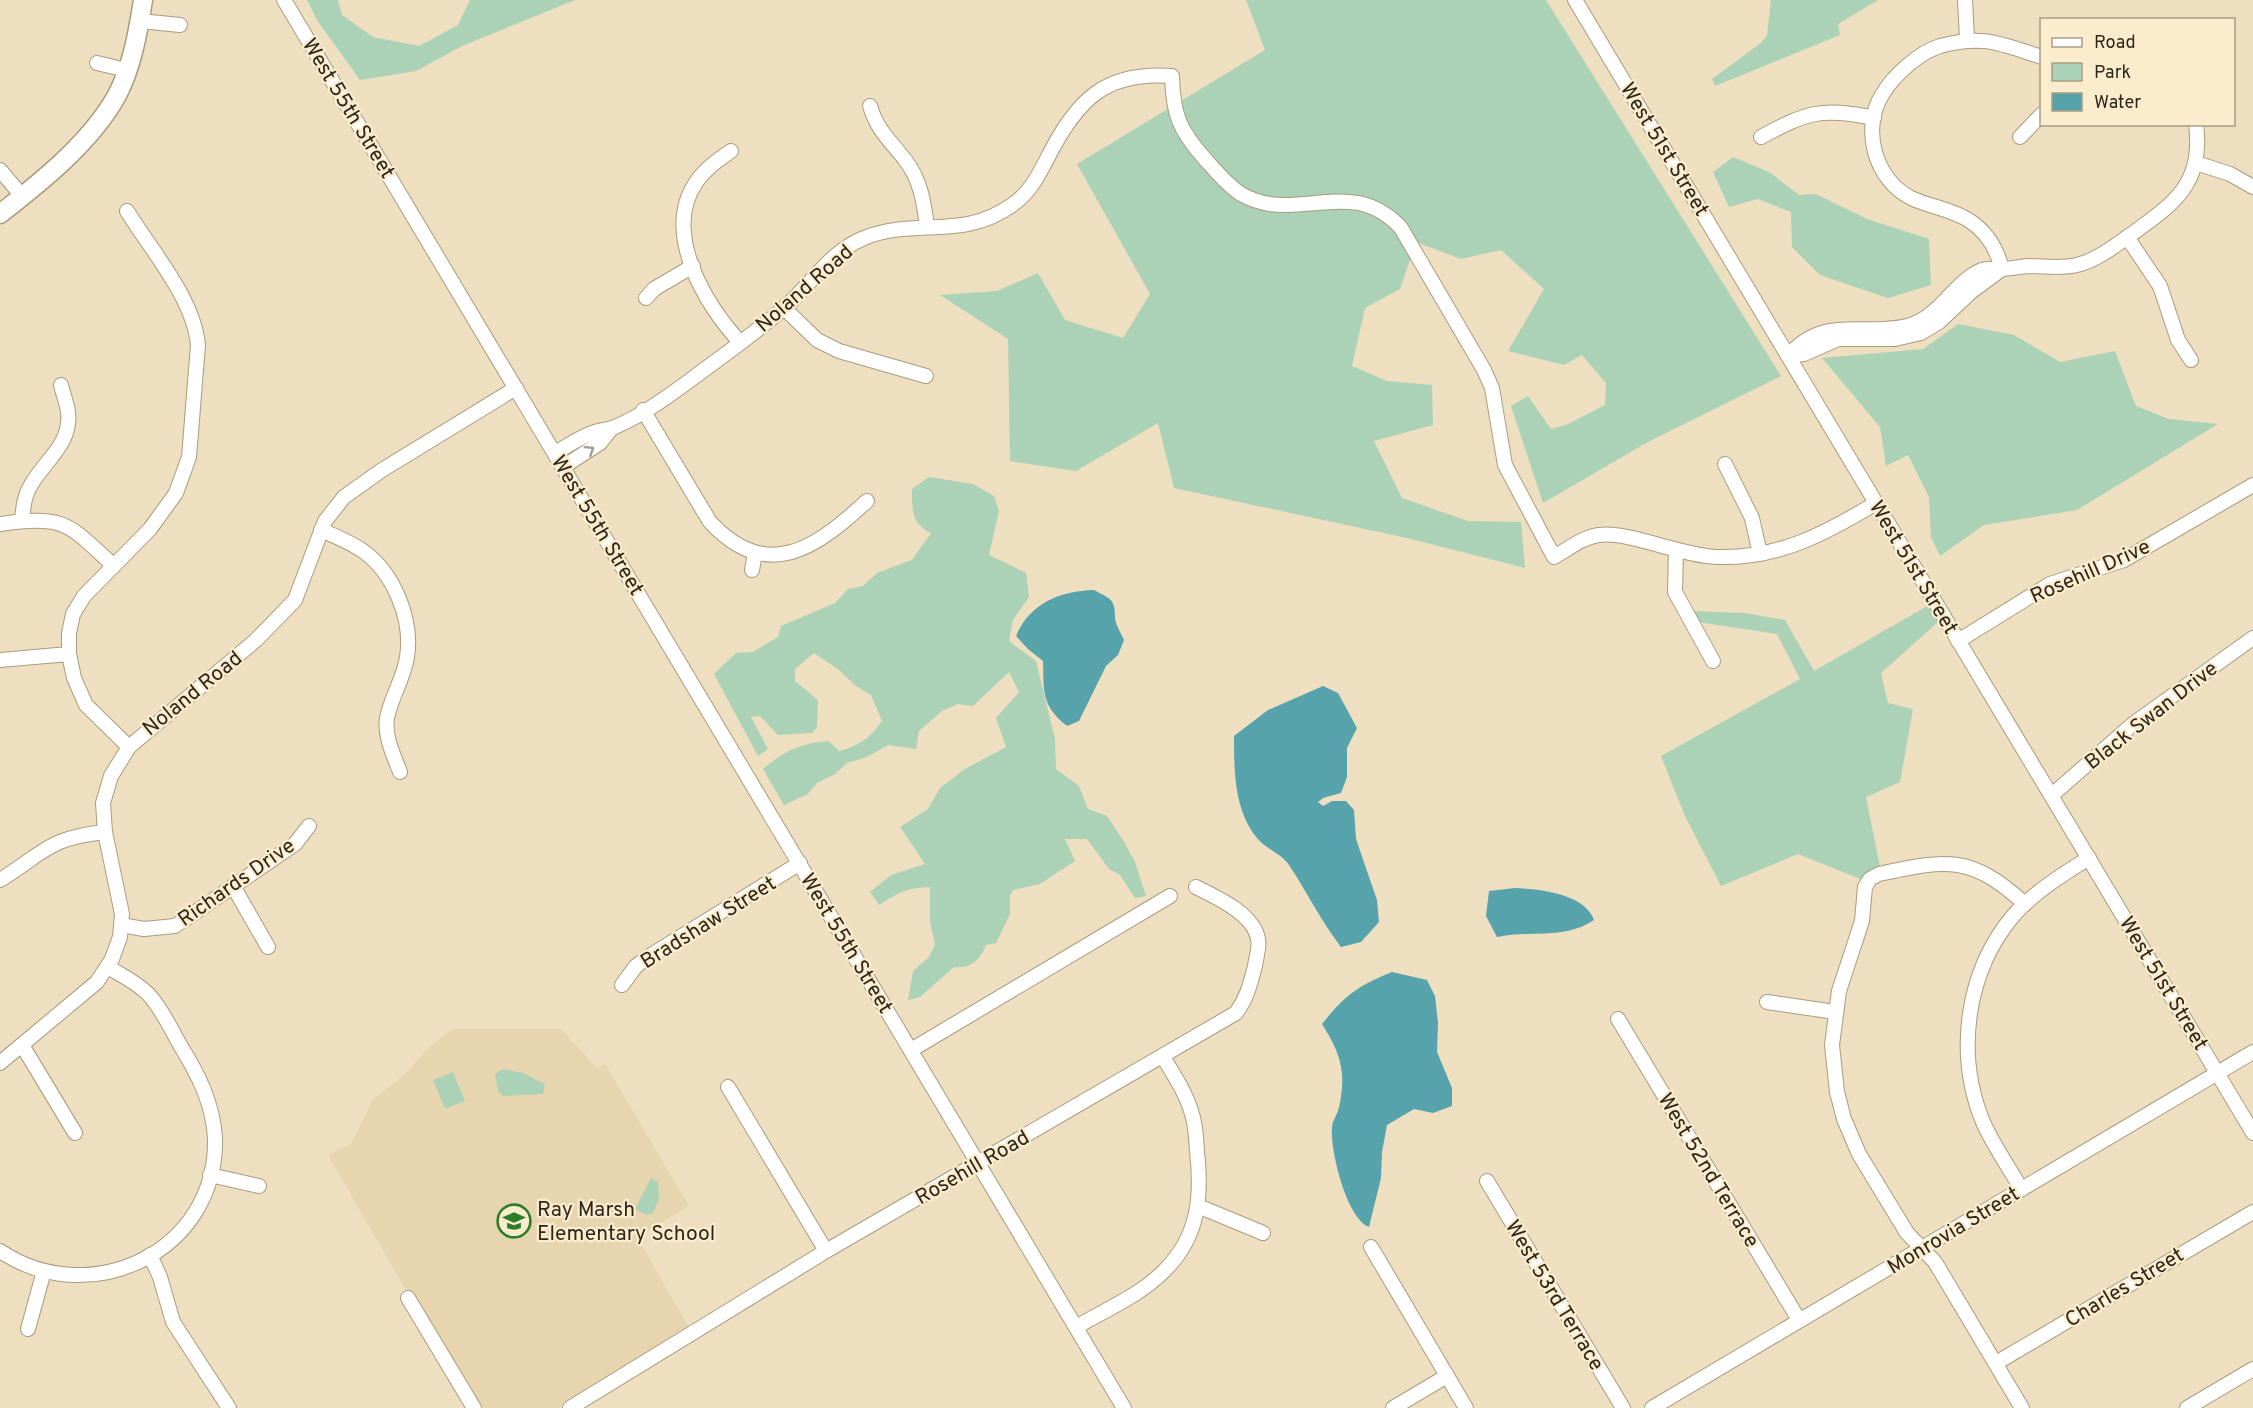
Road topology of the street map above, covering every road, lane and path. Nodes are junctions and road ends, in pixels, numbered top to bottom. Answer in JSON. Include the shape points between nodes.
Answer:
{"nodes":[{"id":1,"x":143,"y":0,"type":"edge"},
{"id":2,"x":284,"y":0,"type":"edge"},
{"id":3,"x":1575,"y":0,"type":"edge"},
{"id":4,"x":1965,"y":0,"type":"edge"},
{"id":5,"x":140,"y":21,"type":"junction"},
{"id":6,"x":180,"y":25,"type":"dead end"},
{"id":7,"x":1967,"y":39,"type":"junction"},
{"id":8,"x":2040,"y":56,"type":"edge"},
{"id":9,"x":97,"y":63,"type":"dead end"},
{"id":10,"x":126,"y":70,"type":"junction"},
{"id":11,"x":870,"y":106,"type":"dead end"},
{"id":12,"x":2040,"y":116,"type":"edge"},
{"id":13,"x":1874,"y":118,"type":"junction"},
{"id":14,"x":2196,"y":126,"type":"edge"},
{"id":15,"x":1761,"y":137,"type":"dead end"},
{"id":16,"x":2020,"y":138,"type":"dead end"},
{"id":17,"x":731,"y":151,"type":"dead end"},
{"id":18,"x":2196,"y":163,"type":"junction"},
{"id":19,"x":0,"y":170,"type":"edge"},
{"id":20,"x":2253,"y":187,"type":"edge"},
{"id":21,"x":22,"y":196,"type":"junction"},
{"id":22,"x":127,"y":212,"type":"dead end"},
{"id":23,"x":0,"y":214,"type":"edge"},
{"id":24,"x":927,"y":227,"type":"junction"},
{"id":25,"x":2127,"y":237,"type":"junction"},
{"id":26,"x":693,"y":266,"type":"junction"},
{"id":27,"x":2002,"y":269,"type":"junction"},
{"id":28,"x":646,"y":298,"type":"dead end"},
{"id":29,"x":784,"y":308,"type":"junction"},
{"id":30,"x":740,"y":342,"type":"junction"},
{"id":31,"x":1788,"y":356,"type":"junction"},
{"id":32,"x":2191,"y":360,"type":"dead end"},
{"id":33,"x":926,"y":376,"type":"dead end"},
{"id":34,"x":61,"y":385,"type":"dead end"},
{"id":35,"x":516,"y":388,"type":"junction"},
{"id":36,"x":643,"y":410,"type":"junction"},
{"id":37,"x":612,"y":428,"type":"junction"},
{"id":38,"x":555,"y":453,"type":"junction"},
{"id":39,"x":1725,"y":464,"type":"dead end"},
{"id":40,"x":563,"y":467,"type":"junction"},
{"id":41,"x":2253,"y":485,"type":"edge"},
{"id":42,"x":867,"y":501,"type":"dead end"},
{"id":43,"x":1876,"y":503,"type":"junction"},
{"id":44,"x":22,"y":521,"type":"junction"},
{"id":45,"x":0,"y":524,"type":"edge"},
{"id":46,"x":321,"y":530,"type":"junction"},
{"id":47,"x":1676,"y":550,"type":"junction"},
{"id":48,"x":755,"y":553,"type":"junction"},
{"id":49,"x":1760,"y":554,"type":"junction"},
{"id":50,"x":114,"y":566,"type":"junction"},
{"id":51,"x":752,"y":570,"type":"dead end"},
{"id":52,"x":2253,"y":638,"type":"edge"},
{"id":53,"x":1958,"y":641,"type":"junction"},
{"id":54,"x":69,"y":654,"type":"junction"},
{"id":55,"x":0,"y":660,"type":"edge"},
{"id":56,"x":1713,"y":661,"type":"dead end"},
{"id":57,"x":129,"y":747,"type":"junction"},
{"id":58,"x":400,"y":772,"type":"dead end"},
{"id":59,"x":2052,"y":795,"type":"junction"},
{"id":60,"x":309,"y":826,"type":"dead end"},
{"id":61,"x":105,"y":832,"type":"junction"},
{"id":62,"x":2089,"y":858,"type":"junction"},
{"id":63,"x":800,"y":863,"type":"junction"},
{"id":64,"x":0,"y":880,"type":"edge"},
{"id":65,"x":233,"y":886,"type":"junction"},
{"id":66,"x":1196,"y":887,"type":"dead end"},
{"id":67,"x":1170,"y":896,"type":"dead end"},
{"id":68,"x":2025,"y":904,"type":"junction"},
{"id":69,"x":121,"y":925,"type":"junction"},
{"id":70,"x":268,"y":947,"type":"dead end"},
{"id":71,"x":108,"y":967,"type":"junction"},
{"id":72,"x":622,"y":985,"type":"dead end"},
{"id":73,"x":1767,"y":1002,"type":"dead end"},
{"id":74,"x":1835,"y":1012,"type":"junction"},
{"id":75,"x":1618,"y":1019,"type":"dead end"},
{"id":76,"x":22,"y":1045,"type":"junction"},
{"id":77,"x":911,"y":1050,"type":"junction"},
{"id":78,"x":2253,"y":1052,"type":"edge"},
{"id":79,"x":1163,"y":1057,"type":"junction"},
{"id":80,"x":0,"y":1063,"type":"edge"},
{"id":81,"x":2217,"y":1073,"type":"junction"},
{"id":82,"x":728,"y":1087,"type":"dead end"},
{"id":83,"x":75,"y":1133,"type":"dead end"},
{"id":84,"x":2253,"y":1133,"type":"edge"},
{"id":85,"x":978,"y":1163,"type":"junction"},
{"id":86,"x":210,"y":1174,"type":"junction"},
{"id":87,"x":1487,"y":1181,"type":"dead end"},
{"id":88,"x":259,"y":1186,"type":"dead end"},
{"id":89,"x":2021,"y":1189,"type":"junction"},
{"id":90,"x":1198,"y":1206,"type":"junction"},
{"id":91,"x":2253,"y":1212,"type":"edge"},
{"id":92,"x":1263,"y":1233,"type":"dead end"},
{"id":93,"x":1371,"y":1247,"type":"dead end"},
{"id":94,"x":1922,"y":1249,"type":"junction"},
{"id":95,"x":0,"y":1251,"type":"edge"},
{"id":96,"x":826,"y":1251,"type":"junction"},
{"id":97,"x":150,"y":1256,"type":"junction"},
{"id":98,"x":44,"y":1271,"type":"junction"},
{"id":99,"x":408,"y":1298,"type":"dead end"},
{"id":100,"x":1799,"y":1320,"type":"junction"},
{"id":101,"x":1076,"y":1328,"type":"junction"},
{"id":102,"x":28,"y":1329,"type":"dead end"},
{"id":103,"x":1996,"y":1364,"type":"junction"},
{"id":104,"x":2253,"y":1369,"type":"edge"},
{"id":105,"x":1447,"y":1376,"type":"junction"},
{"id":106,"x":1118,"y":1406,"type":"edge"},
{"id":107,"x":229,"y":1408,"type":"edge"},
{"id":108,"x":474,"y":1408,"type":"edge"},
{"id":109,"x":570,"y":1408,"type":"edge"},
{"id":110,"x":1394,"y":1408,"type":"edge"},
{"id":111,"x":1466,"y":1408,"type":"edge"},
{"id":112,"x":1623,"y":1408,"type":"edge"},
{"id":113,"x":1652,"y":1408,"type":"edge"},
{"id":114,"x":2022,"y":1408,"type":"edge"},
{"id":115,"x":2187,"y":1408,"type":"edge"}],
"edges":[{"from":1,"to":5,"type":"main road"},
{"from":2,"to":35,"type":"street","name":"West 55th Street"},
{"from":3,"to":31,"type":"street","name":"West 51st Street"},
{"from":4,"to":7,"type":"street"},
{"from":5,"to":6,"type":"street"},
{"from":5,"to":10,"type":"main road"},
{"from":7,"to":8,"type":"street","via":[[1993,42]]},
{"from":7,"to":13,"type":"street","via":[[1936,48],[1906,69],[1880,98]]},
{"from":9,"to":10,"type":"street"},
{"from":10,"to":21,"type":"main road","via":[[116,96],[91,131]]},
{"from":11,"to":24,"type":"street","via":[[876,124],[916,178]]},
{"from":12,"to":16,"type":"street"},
{"from":13,"to":15,"type":"street","via":[[1816,112]]},
{"from":13,"to":27,"type":"street","via":[[1874,152],[1890,180],[1911,198],[1972,222],[1995,248]]},
{"from":14,"to":18,"type":"street"},
{"from":17,"to":26,"type":"street","via":[[696,182],[686,205],[684,235]]},
{"from":18,"to":20,"type":"street","via":[[2230,174]]},
{"from":18,"to":25,"type":"street","via":[[2175,202]]},
{"from":19,"to":21,"type":"street"},
{"from":21,"to":23,"type":"main road"},
{"from":22,"to":50,"type":"street","via":[[188,307],[198,345],[189,457],[176,493],[150,529]]},
{"from":24,"to":29,"type":"street","name":"Noland Road","via":[[864,238],[842,250]]},
{"from":24,"to":47,"type":"street","name":"Noland Road","via":[[970,226],[994,217],[1032,187],[1061,132],[1090,98],[1128,76],[1172,76],[1175,113],[1182,131],[1242,194],[1275,205],[1339,201],[1368,204],[1383,211],[1401,228],[1484,370],[1492,388],[1505,465],[1554,557],[1598,535]]},
{"from":25,"to":27,"type":"street","via":[[2103,254],[2077,265]]},
{"from":25,"to":32,"type":"street","via":[[2160,286],[2178,340]]},
{"from":26,"to":28,"type":"street"},
{"from":26,"to":30,"type":"street","via":[[710,303]]},
{"from":27,"to":31,"type":"street","via":[[1984,269],[1963,284],[1951,304],[1895,334],[1851,328],[1825,331],[1798,345]]},
{"from":29,"to":30,"type":"street","name":"Noland Road"},
{"from":29,"to":33,"type":"street","via":[[817,340],[839,351]]},
{"from":30,"to":36,"type":"street","name":"Noland Road"},
{"from":31,"to":43,"type":"street","name":"West 51st Street"},
{"from":34,"to":44,"type":"street","via":[[69,414],[66,433],[31,484]]},
{"from":35,"to":38,"type":"street","name":"West 55th Street"},
{"from":35,"to":46,"type":"street","name":"Noland Road","via":[[344,497]]},
{"from":36,"to":37,"type":"street","name":"Noland Road"},
{"from":36,"to":48,"type":"street","via":[[710,522]]},
{"from":37,"to":38,"type":"street","name":"Noland Road","via":[[594,432]]},
{"from":40,"to":37,"type":"street","name":"Noland Road","one_way":true,"via":[[600,443]]},
{"from":38,"to":40,"type":"street","name":"West 55th Street"},
{"from":39,"to":49,"type":"street","via":[[1752,518]]},
{"from":40,"to":63,"type":"street","name":"West 55th Street"},
{"from":41,"to":53,"type":"street","name":"Rosehill Drive","via":[[2124,560],[2050,584]]},
{"from":42,"to":48,"type":"street","via":[[819,543],[784,553]]},
{"from":43,"to":49,"type":"street","via":[[1811,540]]},
{"from":43,"to":53,"type":"street","name":"West 51st Street"},
{"from":44,"to":45,"type":"street"},
{"from":44,"to":50,"type":"street","via":[[55,520],[77,532]]},
{"from":46,"to":57,"type":"street","name":"Noland Road","via":[[295,600],[278,620]]},
{"from":46,"to":58,"type":"street","via":[[365,552],[398,597],[408,626],[407,657],[387,720],[390,746]]},
{"from":47,"to":49,"type":"street","via":[[1715,557]]},
{"from":47,"to":56,"type":"street","via":[[1675,592]]},
{"from":48,"to":51,"type":"street"},
{"from":50,"to":54,"type":"street","via":[[84,596],[73,614]]},
{"from":52,"to":59,"type":"street","name":"Black Swan Drive","via":[[2133,724]]},
{"from":53,"to":59,"type":"street","name":"West 51st Street"},
{"from":54,"to":55,"type":"street"},
{"from":54,"to":57,"type":"street","via":[[86,705]]},
{"from":57,"to":61,"type":"street","name":"Noland Road","via":[[105,789]]},
{"from":59,"to":62,"type":"street","name":"West 51st Street"},
{"from":60,"to":65,"type":"street","name":"Richards Drive","via":[[295,844]]},
{"from":61,"to":64,"type":"street","via":[[78,835],[48,845]]},
{"from":61,"to":69,"type":"street","name":"Noland Road","via":[[119,894]]},
{"from":62,"to":68,"type":"street"},
{"from":62,"to":81,"type":"street","name":"West 51st Street"},
{"from":63,"to":72,"type":"street","name":"Bradshaw Street","via":[[648,957]]},
{"from":63,"to":77,"type":"street","name":"West 55th Street"},
{"from":65,"to":69,"type":"street","name":"Richards Drive","via":[[175,926],[144,929]]},
{"from":65,"to":70,"type":"street"},
{"from":66,"to":79,"type":"street","name":"Rosehill Road","via":[[1254,927],[1259,946],[1248,997],[1236,1013]]},
{"from":67,"to":77,"type":"street"},
{"from":68,"to":74,"type":"street","via":[[1995,878],[1973,867],[1940,863],[1870,879]]},
{"from":68,"to":89,"type":"street","via":[[1999,935],[1987,957],[1967,1031],[1975,1098],[1991,1137]]},
{"from":69,"to":71,"type":"street","name":"Noland Road"},
{"from":71,"to":76,"type":"street","name":"Noland Road","via":[[97,982]]},
{"from":71,"to":86,"type":"street","via":[[150,996],[199,1076],[213,1120]]},
{"from":73,"to":74,"type":"street"},
{"from":74,"to":94,"type":"street","via":[[1833,1064],[1844,1119],[1859,1154],[1907,1233]]},
{"from":75,"to":100,"type":"street","name":"West 52nd Terrace"},
{"from":76,"to":80,"type":"street","name":"Noland Road"},
{"from":76,"to":83,"type":"street"},
{"from":77,"to":85,"type":"street","name":"West 55th Street"},
{"from":78,"to":81,"type":"street","name":"Monrovia Street"},
{"from":79,"to":85,"type":"street","name":"Rosehill Road"},
{"from":79,"to":90,"type":"street","via":[[1184,1093],[1195,1124]]},
{"from":81,"to":84,"type":"street","name":"West 51st Street"},
{"from":81,"to":89,"type":"street","name":"Monrovia Street"},
{"from":82,"to":96,"type":"street"},
{"from":85,"to":96,"type":"street","name":"Rosehill Road"},
{"from":85,"to":101,"type":"street","name":"West 55th Street"},
{"from":86,"to":88,"type":"street"},
{"from":86,"to":97,"type":"street","via":[[192,1216],[167,1244]]},
{"from":87,"to":112,"type":"street","name":"West 53rd Terrace"},
{"from":89,"to":94,"type":"street","name":"Monrovia Street"},
{"from":90,"to":92,"type":"street"},
{"from":90,"to":101,"type":"street","via":[[1187,1242],[1164,1272]]},
{"from":91,"to":103,"type":"street","name":"Charles Street"},
{"from":93,"to":105,"type":"street"},
{"from":94,"to":100,"type":"street","name":"Monrovia Street"},
{"from":94,"to":103,"type":"street","via":[[1935,1262]]},
{"from":95,"to":98,"type":"street"},
{"from":96,"to":109,"type":"street","name":"Rosehill Road"},
{"from":97,"to":98,"type":"street","via":[[89,1276]]},
{"from":97,"to":107,"type":"street","via":[[173,1322]]},
{"from":98,"to":102,"type":"street"},
{"from":99,"to":108,"type":"street"},
{"from":100,"to":113,"type":"street","name":"Monrovia Street"},
{"from":101,"to":106,"type":"street","name":"West 55th Street"},
{"from":103,"to":114,"type":"street"},
{"from":104,"to":115,"type":"street"},
{"from":105,"to":110,"type":"street"},
{"from":105,"to":111,"type":"street"}]}
